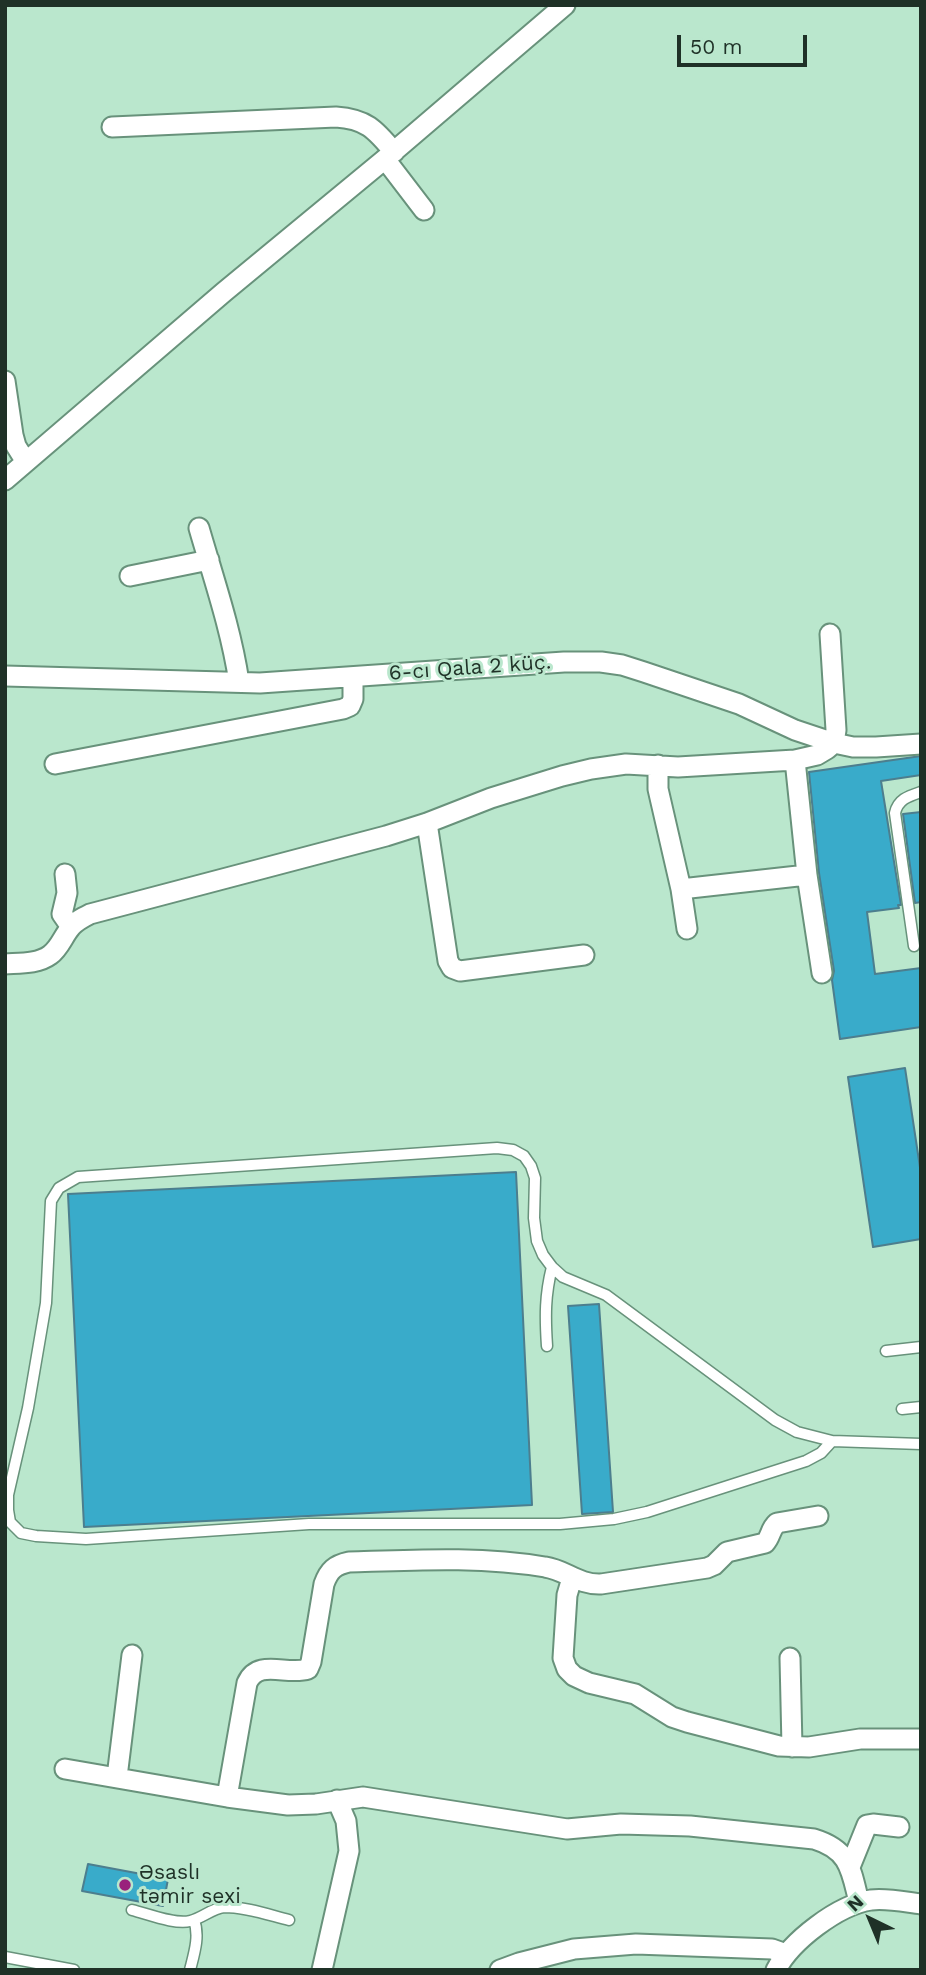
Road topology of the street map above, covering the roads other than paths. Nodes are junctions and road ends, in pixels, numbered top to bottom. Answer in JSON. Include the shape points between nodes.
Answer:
{"nodes":[{"id":1,"x":565,"y":5,"type":"edge"},
{"id":2,"x":112,"y":127,"type":"dead end"},
{"id":3,"x":390,"y":156,"type":"junction"},
{"id":4,"x":424,"y":210,"type":"dead end"},
{"id":5,"x":5,"y":381,"type":"edge"},
{"id":6,"x":16,"y":451,"type":"edge"},
{"id":7,"x":5,"y":480,"type":"edge"},
{"id":8,"x":199,"y":528,"type":"dead end"},
{"id":9,"x":209,"y":560,"type":"junction"},
{"id":10,"x":130,"y":576,"type":"dead end"},
{"id":11,"x":830,"y":634,"type":"dead end"},
{"id":12,"x":5,"y":676,"type":"edge"},
{"id":13,"x":353,"y":677,"type":"junction"},
{"id":14,"x":239,"y":682,"type":"junction"},
{"id":15,"x":834,"y":743,"type":"junction"},
{"id":16,"x":921,"y":744,"type":"edge"},
{"id":17,"x":795,"y":760,"type":"junction"},
{"id":18,"x":55,"y":764,"type":"dead end"},
{"id":19,"x":658,"y":765,"type":"junction"},
{"id":20,"x":921,"y":792,"type":"edge"},
{"id":21,"x":427,"y":823,"type":"junction"},
{"id":22,"x":65,"y":874,"type":"dead end"},
{"id":23,"x":807,"y":875,"type":"junction"},
{"id":24,"x":681,"y":890,"type":"junction"},
{"id":25,"x":71,"y":927,"type":"junction"},
{"id":26,"x":687,"y":929,"type":"dead end"},
{"id":27,"x":914,"y":946,"type":"dead end"},
{"id":28,"x":584,"y":955,"type":"dead end"},
{"id":29,"x":5,"y":964,"type":"edge"},
{"id":30,"x":822,"y":973,"type":"dead end"},
{"id":31,"x":552,"y":1267,"type":"junction"},
{"id":32,"x":547,"y":1346,"type":"dead end"},
{"id":33,"x":921,"y":1347,"type":"edge"},
{"id":34,"x":886,"y":1351,"type":"dead end"},
{"id":35,"x":921,"y":1407,"type":"edge"},
{"id":36,"x":902,"y":1409,"type":"dead end"},
{"id":37,"x":832,"y":1441,"type":"junction"},
{"id":38,"x":921,"y":1444,"type":"edge"},
{"id":39,"x":818,"y":1516,"type":"dead end"},
{"id":40,"x":572,"y":1578,"type":"junction"},
{"id":41,"x":132,"y":1655,"type":"dead end"},
{"id":42,"x":790,"y":1658,"type":"dead end"},
{"id":43,"x":921,"y":1739,"type":"edge"},
{"id":44,"x":792,"y":1747,"type":"junction"},
{"id":45,"x":65,"y":1769,"type":"dead end"},
{"id":46,"x":117,"y":1777,"type":"junction"},
{"id":47,"x":227,"y":1797,"type":"junction"},
{"id":48,"x":337,"y":1800,"type":"junction"},
{"id":49,"x":899,"y":1827,"type":"dead end"},
{"id":50,"x":850,"y":1867,"type":"junction"},
{"id":51,"x":859,"y":1902,"type":"junction"},
{"id":52,"x":921,"y":1905,"type":"edge"},
{"id":53,"x":132,"y":1910,"type":"dead end"},
{"id":54,"x":194,"y":1920,"type":"junction"},
{"id":55,"x":289,"y":1920,"type":"dead end"},
{"id":56,"x":5,"y":1957,"type":"edge"},
{"id":57,"x":781,"y":1962,"type":"edge"},
{"id":58,"x":74,"y":1970,"type":"edge"},
{"id":59,"x":190,"y":1970,"type":"edge"},
{"id":60,"x":322,"y":1970,"type":"edge"},
{"id":61,"x":500,"y":1970,"type":"edge"}],
"edges":[{"from":1,"to":3,"type":"street"},
{"from":2,"to":3,"type":"street","via":[[355,118],[381,136]]},
{"from":3,"to":4,"type":"street"},
{"from":3,"to":6,"type":"street","via":[[224,292]]},
{"from":5,"to":6,"type":"street"},
{"from":6,"to":7,"type":"street"},
{"from":8,"to":9,"type":"street"},
{"from":9,"to":10,"type":"street"},
{"from":9,"to":14,"type":"street","via":[[234,647]]},
{"from":11,"to":15,"type":"street"},
{"from":12,"to":14,"type":"street","name":"6-cı Qala 2 küç."},
{"from":13,"to":14,"type":"street","name":"6-cı Qala 2 küç."},
{"from":13,"to":15,"type":"street","name":"6-cı Qala 2 küç.","via":[[601,662],[739,704]]},
{"from":13,"to":18,"type":"street","via":[[353,699],[343,709]]},
{"from":15,"to":16,"type":"street","name":"6-cı Qala 2 küç.","via":[[853,747]]},
{"from":15,"to":17,"type":"street","via":[[817,755]]},
{"from":17,"to":19,"type":"street"},
{"from":17,"to":23,"type":"street"},
{"from":19,"to":21,"type":"street","via":[[610,765],[562,776],[468,805]]},
{"from":19,"to":24,"type":"street","via":[[657,789]]},
{"from":20,"to":27,"type":"lane","via":[[900,802],[895,813]]},
{"from":21,"to":25,"type":"street","via":[[90,914]]},
{"from":21,"to":28,"type":"street","via":[[452,968],[460,971]]},
{"from":22,"to":25,"type":"street","via":[[62,914]]},
{"from":23,"to":24,"type":"street"},
{"from":23,"to":30,"type":"street"},
{"from":24,"to":26,"type":"street"},
{"from":25,"to":29,"type":"street","via":[[49,957]]},
{"from":31,"to":32,"type":"lane","via":[[544,1311]]},
{"from":31,"to":37,"type":"lane","via":[[562,1277],[606,1294],[775,1420],[797,1432]]},
{"from":31,"to":37,"type":"lane","via":[[537,1241],[535,1178],[524,1156],[513,1150],[78,1177],[60,1188],[51,1201],[46,1303],[8,1495],[10,1522],[20,1533],[86,1539],[309,1524],[614,1520],[806,1461]]},
{"from":33,"to":34,"type":"lane"},
{"from":35,"to":36,"type":"lane"},
{"from":37,"to":38,"type":"lane"},
{"from":39,"to":40,"type":"street","via":[[777,1523],[765,1543],[727,1552],[707,1568],[601,1584]]},
{"from":40,"to":44,"type":"street","via":[[563,1658],[574,1676],[635,1694],[687,1723]]},
{"from":40,"to":47,"type":"street","via":[[547,1567],[470,1559],[337,1564],[324,1584],[308,1669],[255,1671],[247,1683]]},
{"from":41,"to":46,"type":"street"},
{"from":42,"to":44,"type":"street"},
{"from":43,"to":44,"type":"street","via":[[860,1739]]},
{"from":45,"to":46,"type":"street"},
{"from":46,"to":47,"type":"street"},
{"from":47,"to":48,"type":"street","via":[[288,1805]]},
{"from":48,"to":50,"type":"street","via":[[389,1800],[566,1829],[621,1824],[690,1826],[814,1839],[839,1852]]},
{"from":48,"to":60,"type":"street","via":[[346,1821],[349,1851]]},
{"from":49,"to":50,"type":"street","via":[[867,1825]]},
{"from":50,"to":51,"type":"street"},
{"from":51,"to":52,"type":"street","via":[[875,1899]]},
{"from":51,"to":57,"type":"street","via":[[803,1938]]},
{"from":53,"to":54,"type":"lane","via":[[179,1922]]},
{"from":54,"to":55,"type":"lane","via":[[223,1907]]},
{"from":54,"to":59,"type":"lane","via":[[197,1935]]},
{"from":56,"to":58,"type":"lane"},
{"from":57,"to":61,"type":"street","via":[[772,1949],[636,1944],[574,1948]]}]}
